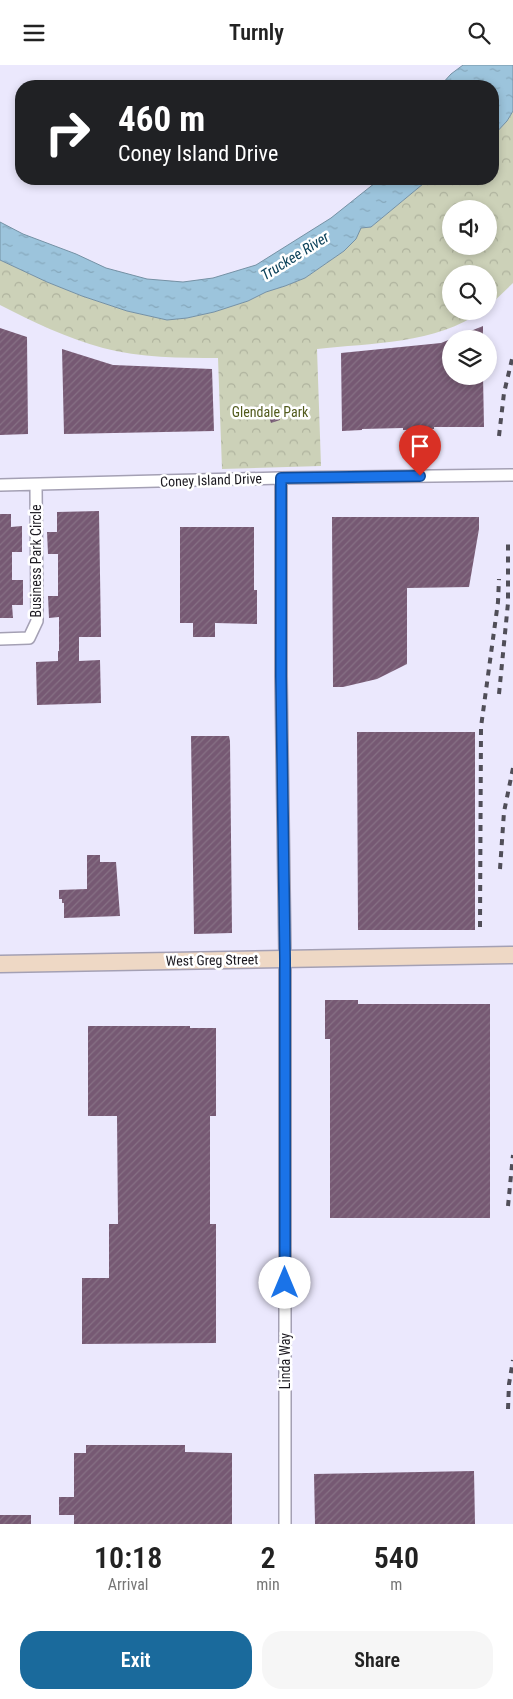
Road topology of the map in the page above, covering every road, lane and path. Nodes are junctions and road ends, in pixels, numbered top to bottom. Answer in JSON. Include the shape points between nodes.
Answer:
{"nodes":[{"id":1,"x":513,"y":475,"type":"edge"},
{"id":2,"x":281,"y":478,"type":"junction"},
{"id":3,"x":0,"y":485,"type":"edge"},
{"id":4,"x":36,"y":485,"type":"junction"},
{"id":5,"x":0,"y":639,"type":"edge"},
{"id":6,"x":513,"y":955,"type":"edge"},
{"id":7,"x":285,"y":959,"type":"junction"},
{"id":8,"x":0,"y":964,"type":"edge"},
{"id":9,"x":285,"y":1524,"type":"edge"}],
"edges":[{"from":1,"to":2,"type":"street","name":"Coney Island Drive"},
{"from":2,"to":4,"type":"street","name":"Coney Island Drive"},
{"from":2,"to":7,"type":"street","name":"Linda Way"},
{"from":3,"to":4,"type":"street","name":"Coney Island Drive"},
{"from":4,"to":5,"type":"street","name":"Business Park Circle","via":[[37,621],[29,638]]},
{"from":6,"to":7,"type":"main road","name":"West Greg Street"},
{"from":7,"to":8,"type":"main road","name":"West Greg Street"},
{"from":7,"to":9,"type":"street","name":"Linda Way"}]}
